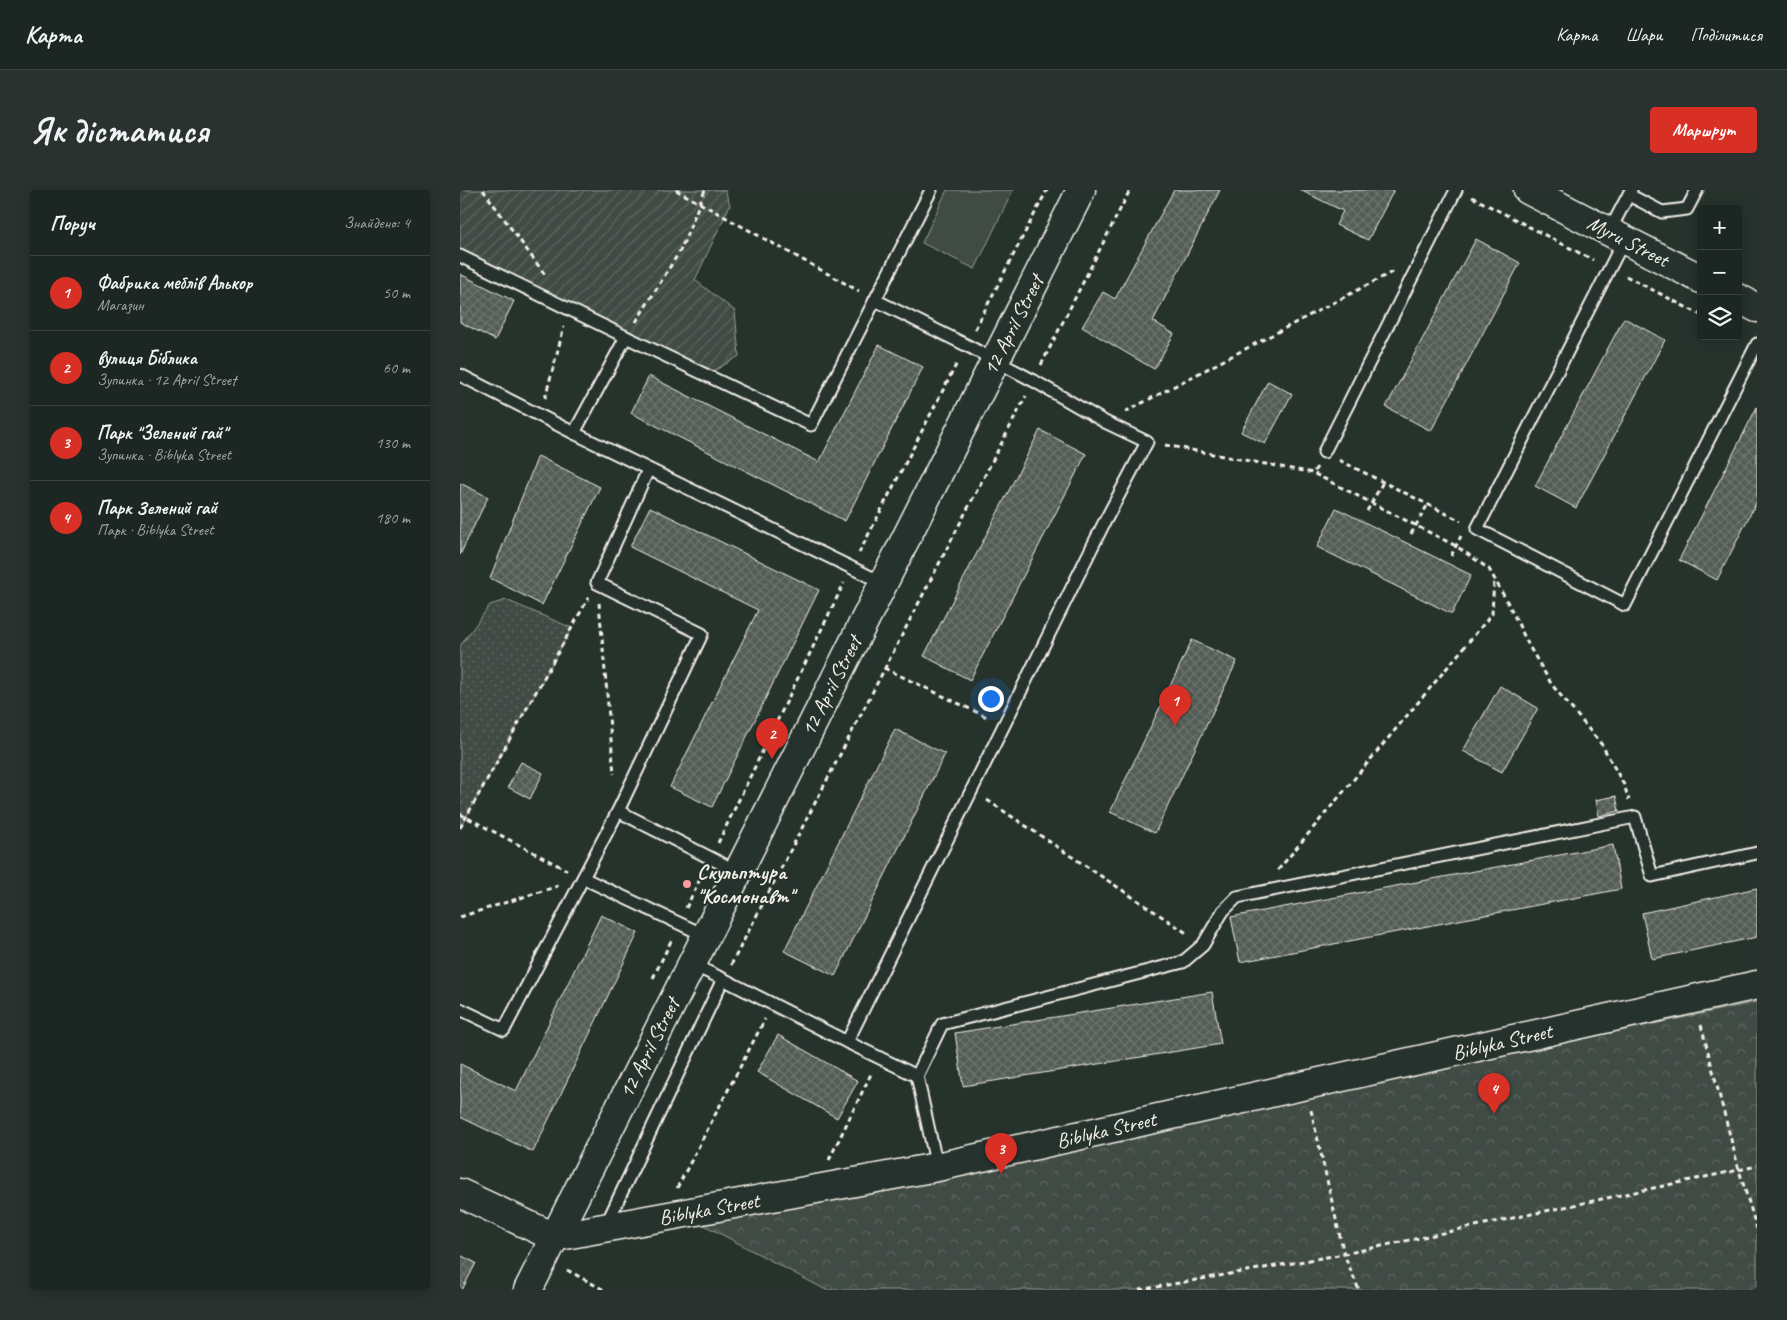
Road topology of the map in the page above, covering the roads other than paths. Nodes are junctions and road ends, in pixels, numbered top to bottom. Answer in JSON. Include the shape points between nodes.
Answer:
{"nodes":[{"id":1,"x":931,"y":190,"type":"edge"},
{"id":2,"x":1081,"y":190,"type":"edge"},
{"id":3,"x":1528,"y":190,"type":"edge"},
{"id":4,"x":1697,"y":190,"type":"edge"},
{"id":5,"x":1461,"y":192,"type":"edge"},
{"id":6,"x":1630,"y":192,"type":"edge"},
{"id":7,"x":1617,"y":236,"type":"junction"},
{"id":8,"x":460,"y":256,"type":"edge"},
{"id":9,"x":1697,"y":277,"type":"edge"},
{"id":10,"x":875,"y":300,"type":"junction"},
{"id":11,"x":1742,"y":300,"type":"edge"},
{"id":12,"x":1757,"y":308,"type":"edge"},
{"id":13,"x":626,"y":337,"type":"junction"},
{"id":14,"x":1757,"y":344,"type":"edge"},
{"id":15,"x":995,"y":360,"type":"junction"},
{"id":16,"x":460,"y":375,"type":"edge"},
{"id":17,"x":574,"y":433,"type":"junction"},
{"id":18,"x":1324,"y":452,"type":"road end"},
{"id":19,"x":648,"y":470,"type":"junction"},
{"id":20,"x":883,"y":583,"type":"junction"},
{"id":21,"x":618,"y":811,"type":"junction"},
{"id":22,"x":1757,"y":853,"type":"edge"},
{"id":23,"x":738,"y":872,"type":"junction"},
{"id":24,"x":583,"y":878,"type":"junction"},
{"id":25,"x":706,"y":936,"type":"junction"},
{"id":26,"x":692,"y":964,"type":"junction"},
{"id":27,"x":723,"y":978,"type":"junction"},
{"id":28,"x":1757,"y":985,"type":"edge"},
{"id":29,"x":460,"y":1009,"type":"edge"},
{"id":30,"x":848,"y":1042,"type":"junction"},
{"id":31,"x":917,"y":1076,"type":"junction"},
{"id":32,"x":937,"y":1167,"type":"junction"},
{"id":33,"x":460,"y":1193,"type":"edge"},
{"id":34,"x":604,"y":1228,"type":"junction"},
{"id":35,"x":554,"y":1237,"type":"junction"},
{"id":36,"x":528,"y":1290,"type":"edge"}],
"edges":[{"from":1,"to":10,"type":"lane"},
{"from":2,"to":15,"type":"street","name":"12 April Street"},
{"from":3,"to":7,"type":"street","name":"Myru Street"},
{"from":4,"to":6,"type":"lane","via":[[1687,209],[1662,212]]},
{"from":5,"to":18,"type":"lane","via":[[1422,257]]},
{"from":6,"to":7,"type":"lane"},
{"from":7,"to":9,"type":"street","name":"Myru Street"},
{"from":7,"to":14,"type":"lane","via":[[1610,268],[1472,527],[1625,604]]},
{"from":8,"to":13,"type":"lane"},
{"from":10,"to":13,"type":"lane","via":[[811,424]]},
{"from":10,"to":15,"type":"lane"},
{"from":11,"to":12,"type":"street"},
{"from":13,"to":17,"type":"lane"},
{"from":15,"to":20,"type":"street","name":"12 April Street"},
{"from":15,"to":30,"type":"lane","via":[[1147,442]]},
{"from":16,"to":17,"type":"lane"},
{"from":17,"to":19,"type":"lane"},
{"from":19,"to":20,"type":"lane"},
{"from":19,"to":21,"type":"lane","via":[[597,583],[702,634]]},
{"from":20,"to":23,"type":"street","name":"12 April Street"},
{"from":21,"to":23,"type":"lane"},
{"from":21,"to":24,"type":"lane"},
{"from":22,"to":31,"type":"lane","via":[[1652,876],[1635,817],[1237,897],[1223,910],[1203,944],[1183,962],[942,1024]]},
{"from":23,"to":25,"type":"street","name":"12 April Street"},
{"from":24,"to":25,"type":"lane"},
{"from":24,"to":29,"type":"lane","via":[[504,1030]]},
{"from":25,"to":26,"type":"street","name":"12 April Street"},
{"from":26,"to":27,"type":"lane"},
{"from":26,"to":35,"type":"street","name":"12 April Street"},
{"from":27,"to":30,"type":"lane"},
{"from":27,"to":34,"type":"lane"},
{"from":28,"to":32,"type":"street","name":"Biblyka Street"},
{"from":30,"to":31,"type":"lane"},
{"from":31,"to":32,"type":"lane"},
{"from":32,"to":34,"type":"street","name":"Biblyka Street"},
{"from":33,"to":35,"type":"street"},
{"from":34,"to":35,"type":"street","name":"Biblyka Street"},
{"from":35,"to":36,"type":"street","name":"12 April Street"}]}
